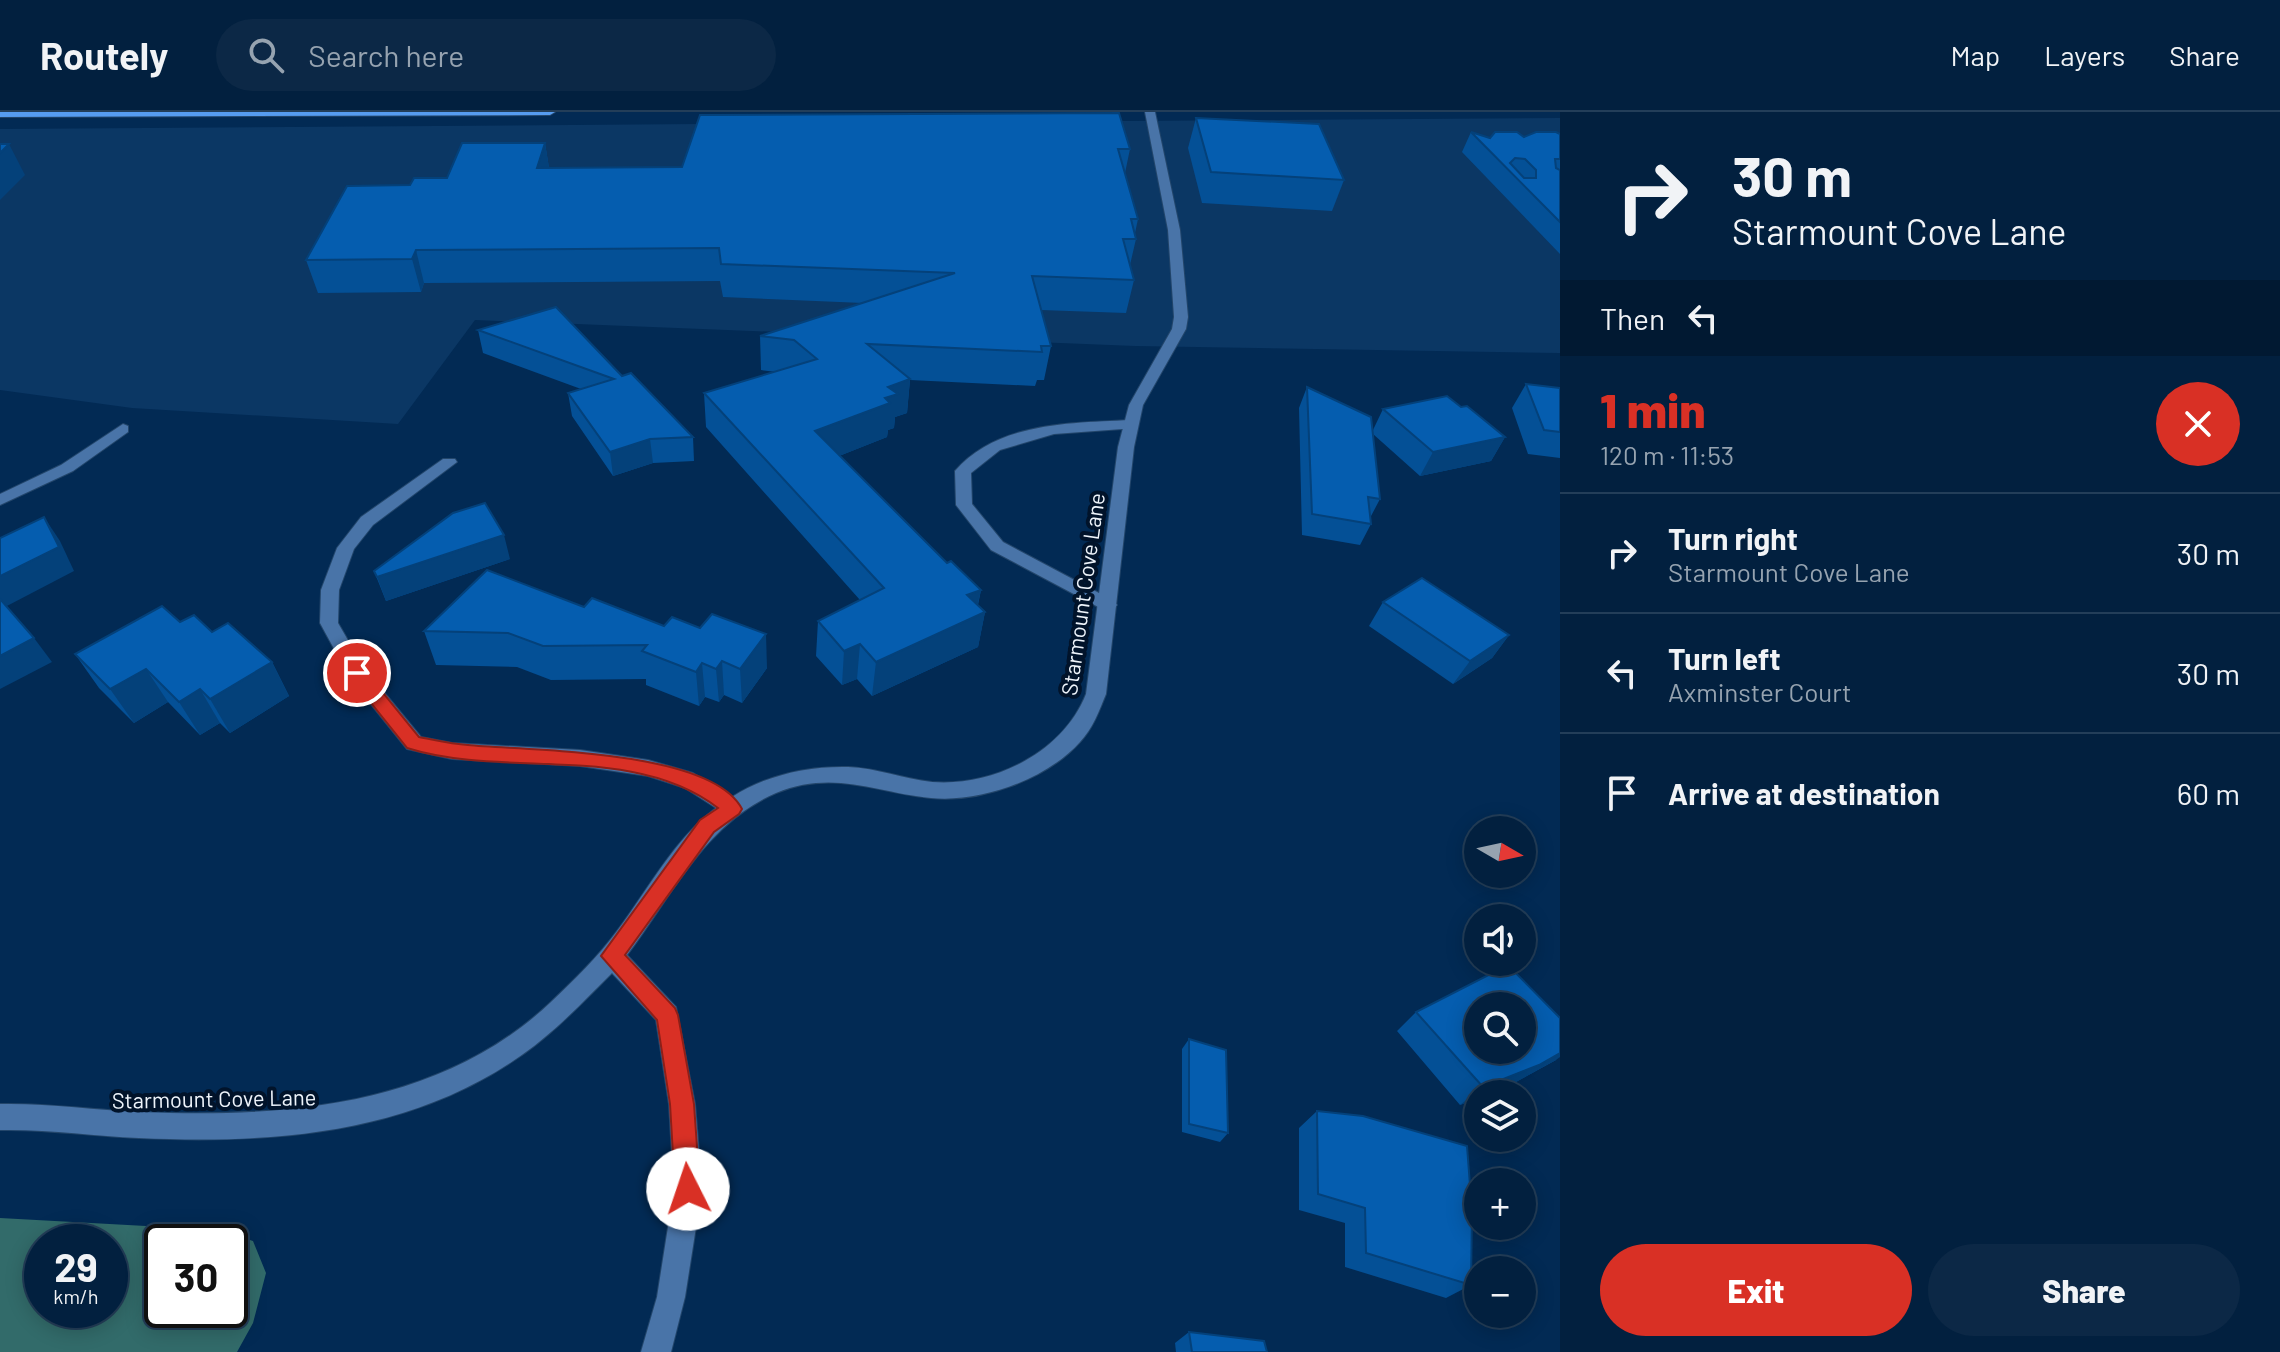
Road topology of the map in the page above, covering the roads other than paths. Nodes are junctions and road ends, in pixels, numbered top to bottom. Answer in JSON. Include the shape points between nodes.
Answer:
{"nodes":[{"id":1,"x":550,"y":112,"type":"edge"},
{"id":2,"x":1150,"y":112,"type":"edge"},
{"id":3,"x":0,"y":114,"type":"edge"},
{"id":4,"x":1131,"y":425,"type":"junction"},
{"id":5,"x":123,"y":429,"type":"dead end"},
{"id":6,"x":449,"y":462,"type":"dead end"},
{"id":7,"x":0,"y":500,"type":"edge"},
{"id":8,"x":1108,"y":605,"type":"junction"},
{"id":9,"x":732,"y":809,"type":"junction"},
{"id":10,"x":612,"y":956,"type":"junction"},
{"id":11,"x":0,"y":1117,"type":"edge"},
{"id":12,"x":656,"y":1352,"type":"edge"}],
"edges":[{"from":1,"to":3,"type":"main road"},
{"from":2,"to":4,"type":"street","name":"Starmount Cove Lane","via":[[1174,230],[1181,317]]},
{"from":4,"to":8,"type":"street","name":"Starmount Cove Lane"},
{"from":4,"to":8,"type":"street","via":[[1053,429],[994,447],[963,471],[964,505],[997,546]]},
{"from":5,"to":7,"type":"street","via":[[67,468]]},
{"from":6,"to":9,"type":"street","via":[[367,521],[346,548],[330,590],[329,623],[357,673],[414,743],[631,766],[683,778]]},
{"from":8,"to":9,"type":"street","name":"Starmount Cove Lane","via":[[1088,718],[1072,742],[1017,775],[978,787],[934,790],[868,776],[801,779],[768,788]]},
{"from":9,"to":10,"type":"street","name":"Starmount Cove Lane","via":[[707,826]]},
{"from":10,"to":11,"type":"street","name":"Starmount Cove Lane","via":[[533,1035],[444,1087],[400,1104],[330,1120],[262,1125]]},
{"from":10,"to":12,"type":"street","via":[[667,1015],[682,1104],[688,1189],[671,1297]]}]}
